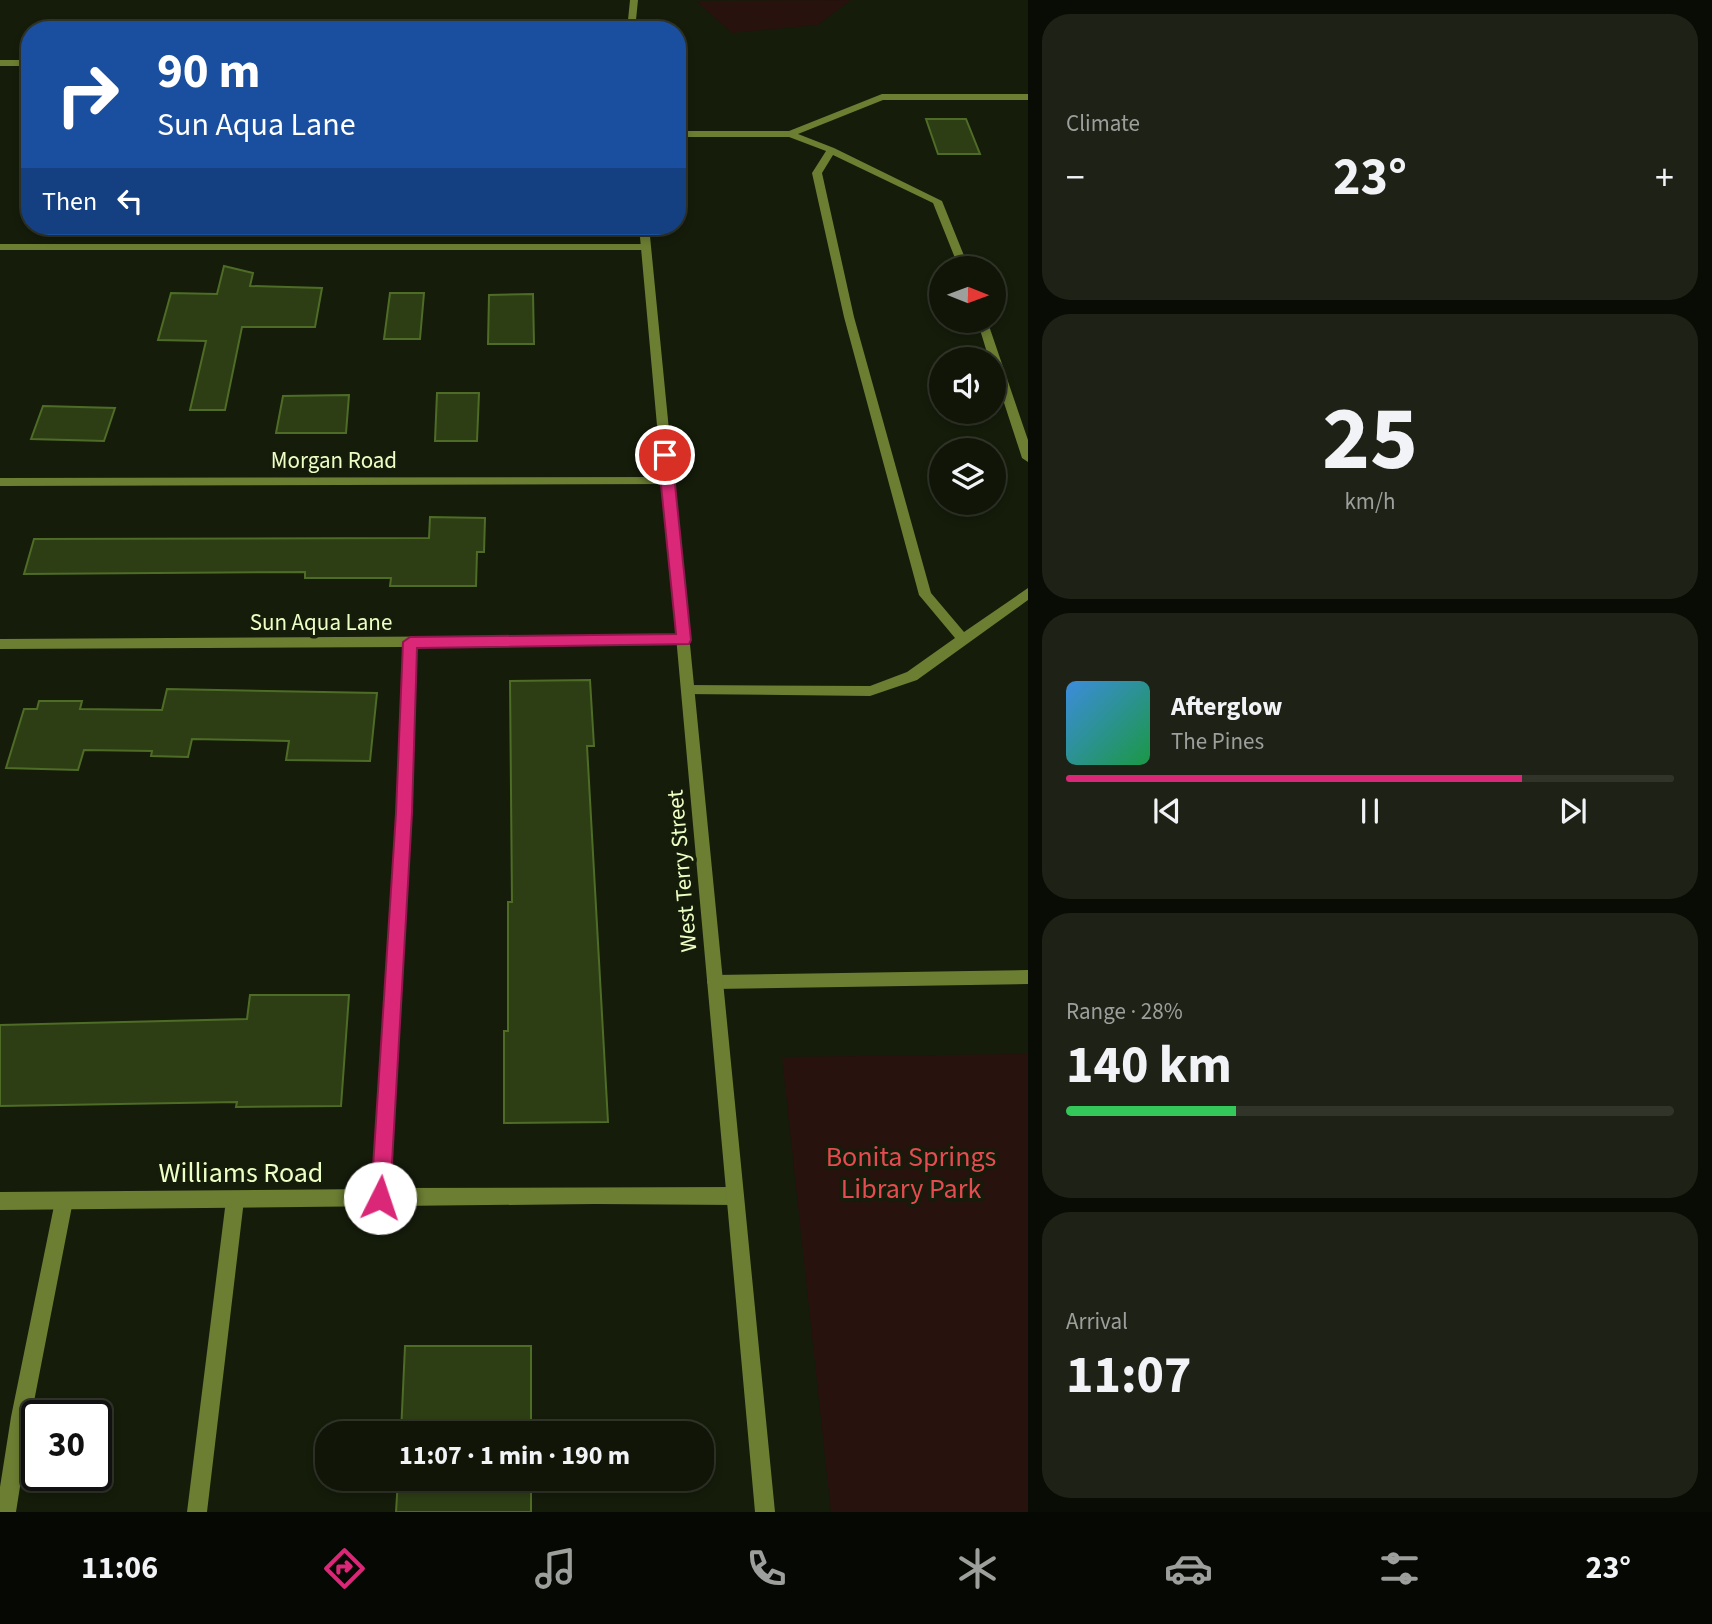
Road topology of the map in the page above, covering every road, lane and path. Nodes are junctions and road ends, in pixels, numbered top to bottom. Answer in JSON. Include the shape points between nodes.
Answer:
{"nodes":[{"id":1,"x":634,"y":0,"type":"edge"},
{"id":2,"x":632,"y":21,"type":"edge"},
{"id":3,"x":21,"y":63,"type":"edge"},
{"id":4,"x":0,"y":64,"type":"edge"},
{"id":5,"x":1028,"y":97,"type":"edge"},
{"id":6,"x":686,"y":134,"type":"edge"},
{"id":7,"x":790,"y":134,"type":"junction"},
{"id":8,"x":831,"y":150,"type":"junction"},
{"id":9,"x":645,"y":235,"type":"edge"},
{"id":10,"x":0,"y":247,"type":"edge"},
{"id":11,"x":646,"y":247,"type":"junction"},
{"id":12,"x":959,"y":256,"type":"edge"},
{"id":13,"x":986,"y":333,"type":"edge"},
{"id":14,"x":1028,"y":458,"type":"edge"},
{"id":15,"x":667,"y":481,"type":"junction"},
{"id":16,"x":0,"y":482,"type":"edge"},
{"id":17,"x":1028,"y":593,"type":"edge"},
{"id":18,"x":963,"y":639,"type":"junction"},
{"id":19,"x":684,"y":640,"type":"junction"},
{"id":20,"x":410,"y":642,"type":"junction"},
{"id":21,"x":0,"y":644,"type":"edge"},
{"id":22,"x":688,"y":690,"type":"junction"},
{"id":23,"x":1028,"y":977,"type":"edge"},
{"id":24,"x":715,"y":982,"type":"junction"},
{"id":25,"x":735,"y":1196,"type":"junction"},
{"id":26,"x":380,"y":1198,"type":"junction"},
{"id":27,"x":235,"y":1200,"type":"junction"},
{"id":28,"x":0,"y":1201,"type":"edge"},
{"id":29,"x":64,"y":1201,"type":"junction"},
{"id":30,"x":6,"y":1512,"type":"edge"},
{"id":31,"x":197,"y":1512,"type":"edge"},
{"id":32,"x":765,"y":1512,"type":"edge"}],
"edges":[{"from":1,"to":2,"type":"street"},
{"from":3,"to":4,"type":"street"},
{"from":5,"to":7,"type":"street","via":[[882,97]]},
{"from":6,"to":7,"type":"street"},
{"from":7,"to":8,"type":"street"},
{"from":8,"to":12,"type":"street","via":[[937,201]]},
{"from":8,"to":18,"type":"street","via":[[817,173],[852,330],[925,595]]},
{"from":9,"to":11,"type":"street","name":"West Terry Street"},
{"from":10,"to":11,"type":"street"},
{"from":11,"to":15,"type":"street","name":"West Terry Street"},
{"from":13,"to":14,"type":"street"},
{"from":15,"to":16,"type":"street","name":"Morgan Road"},
{"from":15,"to":19,"type":"street","name":"West Terry Street"},
{"from":17,"to":18,"type":"street"},
{"from":18,"to":22,"type":"street","via":[[912,676],[870,691]]},
{"from":19,"to":20,"type":"street","name":"Sun Aqua Lane"},
{"from":19,"to":22,"type":"street","name":"West Terry Street"},
{"from":20,"to":21,"type":"street","name":"Sun Aqua Lane"},
{"from":20,"to":26,"type":"street"},
{"from":22,"to":24,"type":"street","name":"West Terry Street"},
{"from":23,"to":24,"type":"street"},
{"from":24,"to":25,"type":"street","name":"West Terry Street"},
{"from":25,"to":26,"type":"street","name":"Williams Road"},
{"from":25,"to":32,"type":"street","name":"West Terry Street"},
{"from":26,"to":27,"type":"street","name":"Williams Road"},
{"from":27,"to":29,"type":"street","name":"Williams Road"},
{"from":27,"to":31,"type":"street"},
{"from":28,"to":29,"type":"street","name":"Williams Road"},
{"from":29,"to":30,"type":"street"}]}
